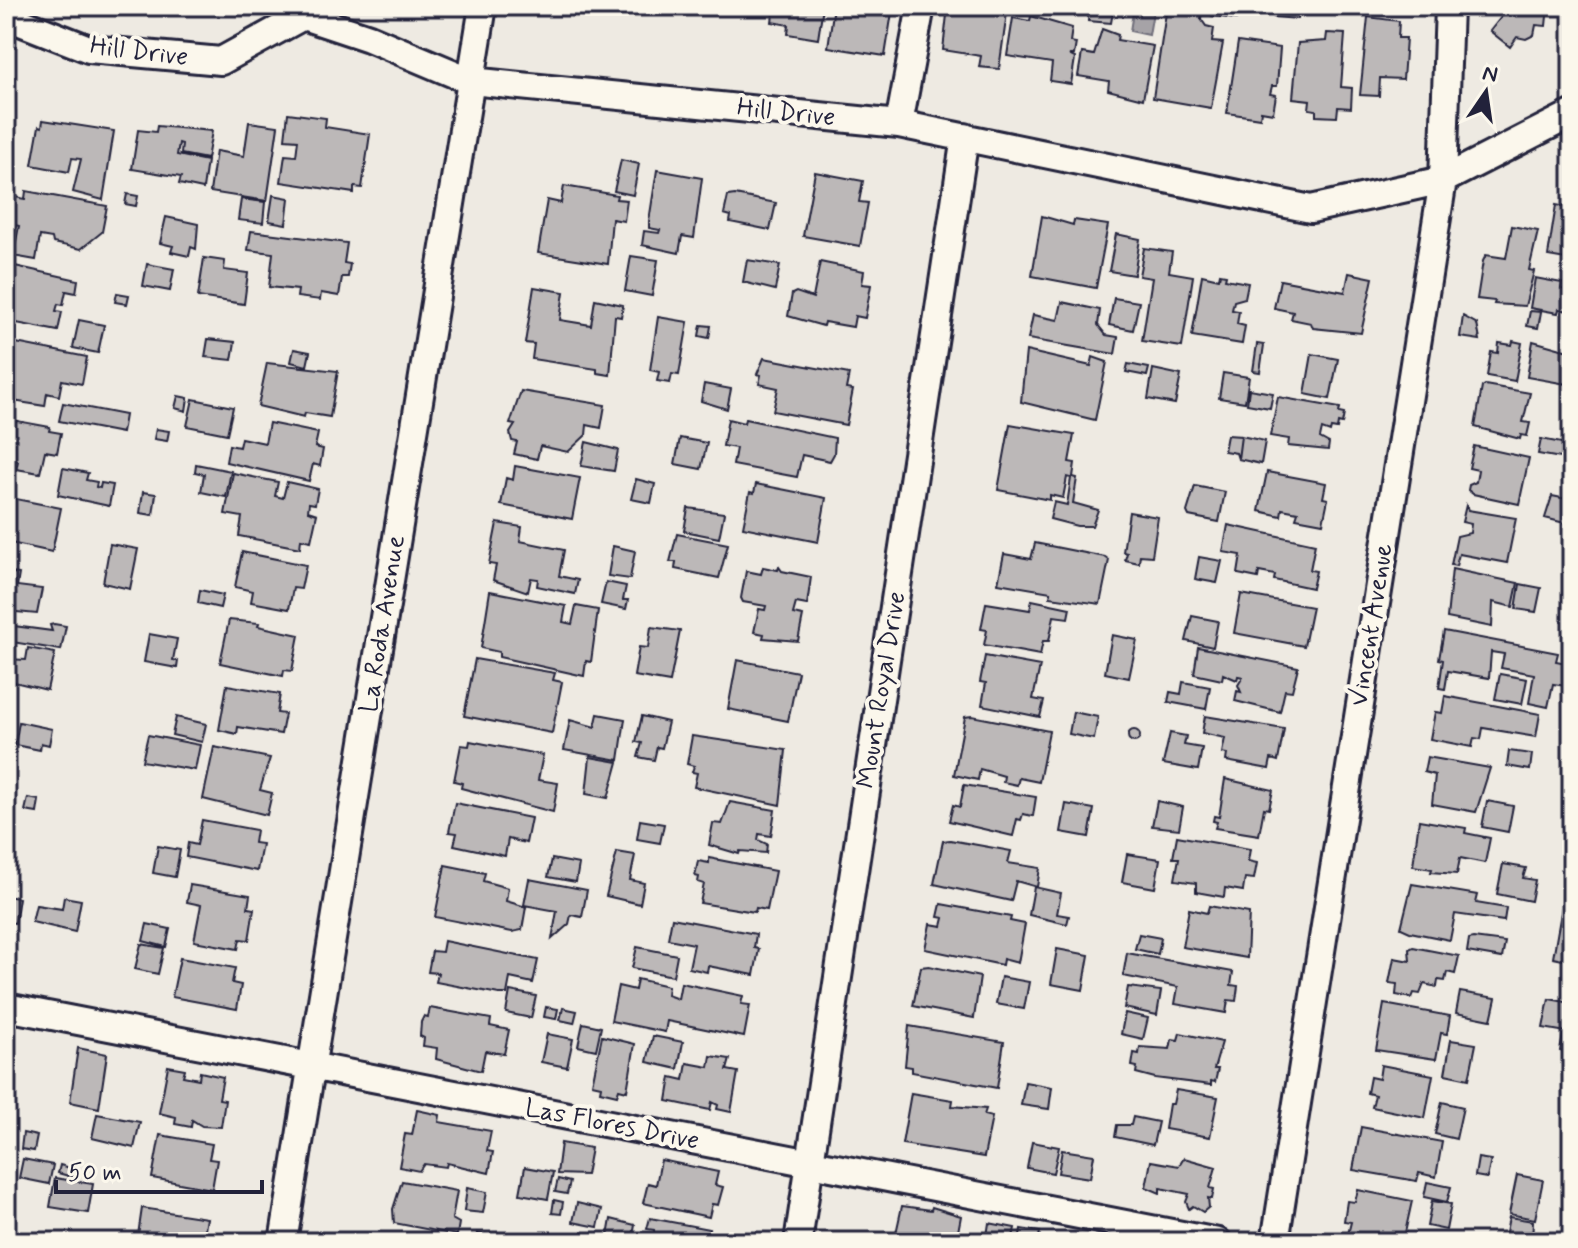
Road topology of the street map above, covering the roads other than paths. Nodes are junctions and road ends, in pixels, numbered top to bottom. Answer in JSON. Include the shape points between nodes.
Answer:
{"nodes":[{"id":1,"x":483,"y":6,"type":"edge"},
{"id":2,"x":921,"y":6,"type":"edge"},
{"id":3,"x":1449,"y":6,"type":"edge"},
{"id":4,"x":18,"y":13,"type":"edge"},
{"id":5,"x":471,"y":81,"type":"junction"},
{"id":6,"x":1572,"y":114,"type":"edge"},
{"id":7,"x":899,"y":124,"type":"junction"},
{"id":8,"x":965,"y":137,"type":"junction"},
{"id":9,"x":1443,"y":180,"type":"junction"},
{"id":10,"x":6,"y":1007,"type":"edge"},
{"id":11,"x":311,"y":1068,"type":"junction"},
{"id":12,"x":811,"y":1162,"type":"junction"},
{"id":13,"x":283,"y":1242,"type":"edge"},
{"id":14,"x":798,"y":1242,"type":"edge"},
{"id":15,"x":1218,"y":1242,"type":"edge"},
{"id":16,"x":1275,"y":1242,"type":"edge"}],
"edges":[{"from":1,"to":5,"type":"street","name":"La Roda Avenue"},
{"from":2,"to":7,"type":"street"},
{"from":3,"to":9,"type":"street","name":"Vincent Avenue"},
{"from":4,"to":5,"type":"street","name":"Hill Drive","via":[[89,49],[221,61],[303,16]]},
{"from":5,"to":7,"type":"street","name":"Hill Drive"},
{"from":5,"to":11,"type":"street","name":"La Roda Avenue"},
{"from":6,"to":9,"type":"street","name":"Hill Drive"},
{"from":7,"to":8,"type":"street","name":"Hill Drive"},
{"from":8,"to":9,"type":"street","name":"Hill Drive","via":[[1311,209]]},
{"from":8,"to":12,"type":"street","name":"Mount Royal Drive"},
{"from":9,"to":16,"type":"street","name":"Vincent Avenue"},
{"from":10,"to":11,"type":"street","name":"Las Flores Drive"},
{"from":11,"to":12,"type":"street","name":"Las Flores Drive"},
{"from":11,"to":13,"type":"street","name":"La Roda Avenue"},
{"from":12,"to":14,"type":"street","name":"Mount Royal Drive"},
{"from":12,"to":15,"type":"street","name":"Las Flores Drive"}]}
